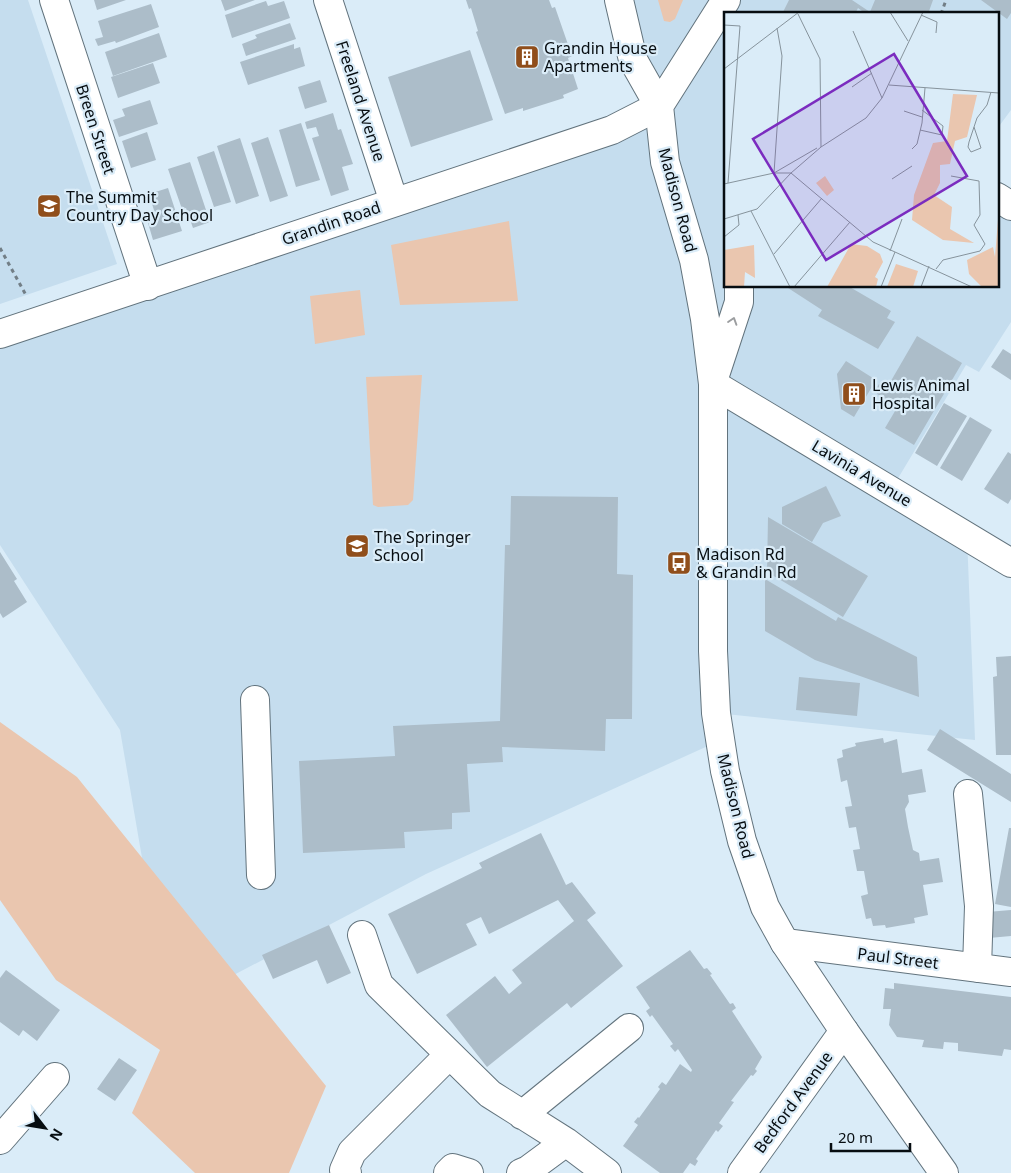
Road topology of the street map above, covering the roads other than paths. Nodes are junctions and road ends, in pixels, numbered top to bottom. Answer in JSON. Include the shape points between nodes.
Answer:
{"nodes":[{"id":1,"x":54,"y":0,"type":"edge"},
{"id":2,"x":328,"y":0,"type":"edge"},
{"id":3,"x":619,"y":0,"type":"edge"},
{"id":4,"x":724,"y":14,"type":"edge"},
{"id":5,"x":658,"y":106,"type":"junction"},
{"id":6,"x":998,"y":198,"type":"edge"},
{"id":7,"x":394,"y":202,"type":"junction"},
{"id":8,"x":1011,"y":206,"type":"edge"},
{"id":9,"x":148,"y":286,"type":"junction"},
{"id":10,"x":739,"y":288,"type":"edge"},
{"id":11,"x":0,"y":334,"type":"edge"},
{"id":12,"x":712,"y":384,"type":"junction"},
{"id":13,"x":1011,"y":563,"type":"edge"},
{"id":14,"x":255,"y":700,"type":"dead end"},
{"id":15,"x":968,"y":794,"type":"dead end"},
{"id":16,"x":261,"y":875,"type":"dead end"},
{"id":17,"x":362,"y":935,"type":"dead end"},
{"id":18,"x":785,"y":943,"type":"junction"},
{"id":19,"x":977,"y":968,"type":"junction"},
{"id":20,"x":1011,"y":972,"type":"edge"},
{"id":21,"x":629,"y":1028,"type":"dead end"},
{"id":22,"x":844,"y":1031,"type":"junction"},
{"id":23,"x":450,"y":1055,"type":"junction"},
{"id":24,"x":55,"y":1077,"type":"dead end"},
{"id":25,"x":522,"y":1115,"type":"junction"},
{"id":26,"x":0,"y":1140,"type":"edge"},
{"id":27,"x":566,"y":1142,"type":"junction"},
{"id":28,"x":347,"y":1173,"type":"edge"},
{"id":29,"x":448,"y":1173,"type":"edge"},
{"id":30,"x":469,"y":1173,"type":"edge"},
{"id":31,"x":520,"y":1173,"type":"edge"},
{"id":32,"x":607,"y":1173,"type":"edge"},
{"id":33,"x":742,"y":1173,"type":"edge"},
{"id":34,"x":944,"y":1173,"type":"edge"}],
"edges":[{"from":1,"to":9,"type":"street","name":"Breen Street"},
{"from":2,"to":7,"type":"street","name":"Freeland Avenue"},
{"from":3,"to":5,"type":"street","via":[[633,60]]},
{"from":4,"to":5,"type":"street"},
{"from":5,"to":7,"type":"street","name":"Grandin Road","via":[[612,130]]},
{"from":5,"to":12,"type":"street","name":"Madison Road","via":[[665,162],[694,260]]},
{"from":6,"to":8,"type":"street"},
{"from":7,"to":9,"type":"street","name":"Grandin Road"},
{"from":9,"to":11,"type":"street","name":"Grandin Road"},
{"from":12,"to":10,"type":"street","name":"Madison Road","one_way":true,"via":[[739,302]]},
{"from":12,"to":13,"type":"street","name":"Lavinia Avenue"},
{"from":12,"to":18,"type":"street","name":"Madison Road","via":[[712,641],[716,713],[725,771],[742,841],[765,907]]},
{"from":14,"to":16,"type":"street"},
{"from":15,"to":19,"type":"street","via":[[979,906]]},
{"from":17,"to":23,"type":"street","via":[[379,985]]},
{"from":18,"to":19,"type":"street","name":"Paul Street"},
{"from":18,"to":22,"type":"street","name":"Madison Road"},
{"from":19,"to":20,"type":"street","name":"Paul Street"},
{"from":21,"to":25,"type":"street"},
{"from":22,"to":33,"type":"street","name":"Bedford Avenue"},
{"from":22,"to":34,"type":"street","name":"Madison Road"},
{"from":23,"to":25,"type":"street","via":[[490,1094]]},
{"from":23,"to":28,"type":"street","via":[[352,1152],[344,1170]]},
{"from":24,"to":26,"type":"street"},
{"from":25,"to":27,"type":"street"},
{"from":27,"to":31,"type":"street"},
{"from":27,"to":32,"type":"street"},
{"from":29,"to":30,"type":"street","via":[[453,1168]]}]}
